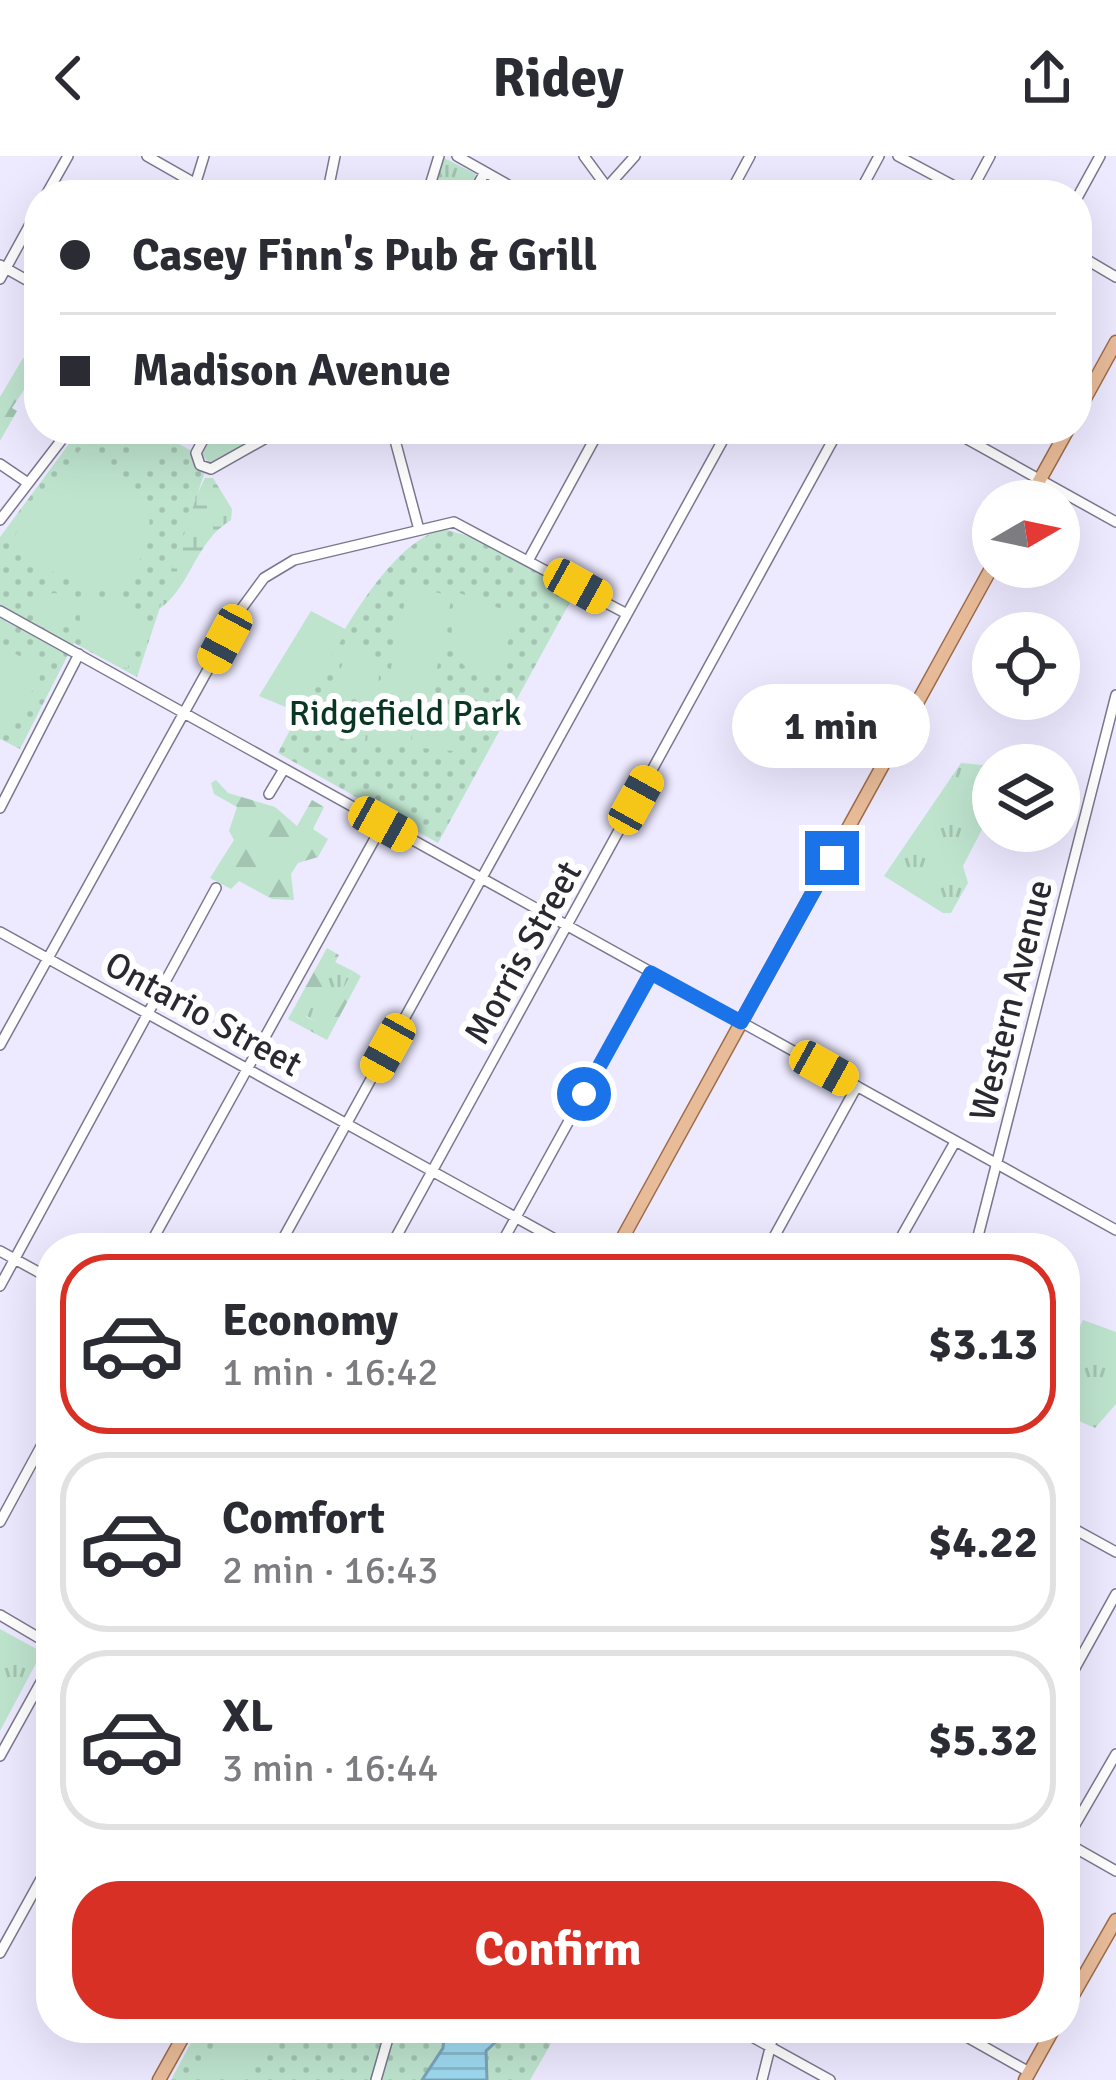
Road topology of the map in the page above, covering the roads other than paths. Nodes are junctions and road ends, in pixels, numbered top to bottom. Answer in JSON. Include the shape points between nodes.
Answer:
{"nodes":[{"id":1,"x":147,"y":156,"type":"edge"},
{"id":2,"x":457,"y":156,"type":"edge"},
{"id":3,"x":635,"y":156,"type":"edge"},
{"id":4,"x":898,"y":156,"type":"edge"},
{"id":5,"x":485,"y":172,"type":"junction"},
{"id":6,"x":181,"y":180,"type":"edge"},
{"id":7,"x":480,"y":180,"type":"edge"},
{"id":8,"x":499,"y":180,"type":"edge"},
{"id":9,"x":612,"y":180,"type":"edge"},
{"id":10,"x":942,"y":180,"type":"edge"},
{"id":11,"x":24,"y":234,"type":"edge"},
{"id":12,"x":2,"y":271,"type":"edge"},
{"id":13,"x":1116,"y":342,"type":"edge"},
{"id":14,"x":1092,"y":386,"type":"edge"},
{"id":15,"x":58,"y":444,"type":"edge"},
{"id":16,"x":200,"y":444,"type":"edge"},
{"id":17,"x":255,"y":444,"type":"edge"},
{"id":18,"x":396,"y":444,"type":"edge"},
{"id":19,"x":592,"y":444,"type":"edge"},
{"id":20,"x":722,"y":444,"type":"edge"},
{"id":21,"x":831,"y":444,"type":"edge"},
{"id":22,"x":976,"y":444,"type":"edge"},
{"id":23,"x":1060,"y":444,"type":"edge"},
{"id":24,"x":0,"y":464,"type":"edge"},
{"id":25,"x":1040,"y":479,"type":"junction"},
{"id":26,"x":28,"y":483,"type":"junction"},
{"id":27,"x":0,"y":520,"type":"edge"},
{"id":28,"x":1116,"y":522,"type":"edge"},
{"id":29,"x":418,"y":526,"type":"junction"},
{"id":30,"x":529,"y":559,"type":"junction"},
{"id":31,"x":980,"y":588,"type":"edge"},
{"id":32,"x":0,"y":611,"type":"edge"},
{"id":33,"x":627,"y":614,"type":"junction"},
{"id":34,"x":79,"y":655,"type":"junction"},
{"id":35,"x":1116,"y":695,"type":"edge"},
{"id":36,"x":185,"y":714,"type":"junction"},
{"id":37,"x":284,"y":769,"type":"junction"},
{"id":38,"x":269,"y":794,"type":"dead end"},
{"id":39,"x":0,"y":808,"type":"edge"},
{"id":40,"x":383,"y":824,"type":"junction"},
{"id":41,"x":482,"y":880,"type":"junction"},
{"id":42,"x":216,"y":888,"type":"dead end"},
{"id":43,"x":567,"y":926,"type":"junction"},
{"id":44,"x":0,"y":932,"type":"edge"},
{"id":45,"x":47,"y":957,"type":"junction"},
{"id":46,"x":651,"y":973,"type":"junction"},
{"id":47,"x":149,"y":1013,"type":"junction"},
{"id":48,"x":741,"y":1022,"type":"junction"},
{"id":49,"x":0,"y":1045,"type":"edge"},
{"id":50,"x":248,"y":1069,"type":"junction"},
{"id":51,"x":857,"y":1087,"type":"junction"},
{"id":52,"x":346,"y":1123,"type":"junction"},
{"id":53,"x":955,"y":1142,"type":"junction"},
{"id":54,"x":996,"y":1166,"type":"junction"},
{"id":55,"x":431,"y":1174,"type":"junction"},
{"id":56,"x":514,"y":1219,"type":"junction"},
{"id":57,"x":1116,"y":1230,"type":"edge"},
{"id":58,"x":156,"y":1233,"type":"edge"},
{"id":59,"x":286,"y":1233,"type":"edge"},
{"id":60,"x":398,"y":1233,"type":"edge"},
{"id":61,"x":507,"y":1233,"type":"edge"},
{"id":62,"x":542,"y":1233,"type":"edge"},
{"id":63,"x":625,"y":1233,"type":"edge"},
{"id":64,"x":776,"y":1233,"type":"edge"},
{"id":65,"x":903,"y":1233,"type":"edge"},
{"id":66,"x":979,"y":1233,"type":"edge"},
{"id":67,"x":0,"y":1251,"type":"edge"},
{"id":68,"x":15,"y":1259,"type":"junction"},
{"id":69,"x":36,"y":1271,"type":"edge"},
{"id":70,"x":0,"y":1286,"type":"edge"},
{"id":71,"x":36,"y":1456,"type":"edge"},
{"id":72,"x":0,"y":1522,"type":"edge"},
{"id":73,"x":1080,"y":1532,"type":"edge"},
{"id":74,"x":1116,"y":1552,"type":"edge"},
{"id":75,"x":1116,"y":1594,"type":"edge"},
{"id":76,"x":0,"y":1615,"type":"edge"},
{"id":77,"x":36,"y":1636,"type":"edge"},
{"id":78,"x":1080,"y":1659,"type":"edge"},
{"id":79,"x":36,"y":1691,"type":"edge"},
{"id":80,"x":1116,"y":1754,"type":"edge"},
{"id":81,"x":0,"y":1756,"type":"edge"},
{"id":82,"x":1080,"y":1816,"type":"edge"},
{"id":83,"x":1080,"y":1850,"type":"edge"},
{"id":84,"x":1116,"y":1870,"type":"edge"},
{"id":85,"x":36,"y":1889,"type":"edge"},
{"id":86,"x":1116,"y":1920,"type":"edge"},
{"id":87,"x":0,"y":1953,"type":"edge"},
{"id":88,"x":1080,"y":1983,"type":"edge"},
{"id":89,"x":180,"y":2043,"type":"edge"},
{"id":90,"x":387,"y":2043,"type":"edge"},
{"id":91,"x":762,"y":2043,"type":"edge"},
{"id":92,"x":772,"y":2043,"type":"edge"},
{"id":93,"x":981,"y":2043,"type":"edge"},
{"id":94,"x":1046,"y":2043,"type":"edge"},
{"id":95,"x":770,"y":2048,"type":"junction"},
{"id":96,"x":1027,"y":2076,"type":"edge"},
{"id":97,"x":159,"y":2080,"type":"edge"},
{"id":98,"x":376,"y":2080,"type":"edge"},
{"id":99,"x":762,"y":2080,"type":"edge"},
{"id":100,"x":830,"y":2080,"type":"edge"}],
"edges":[{"from":1,"to":6,"type":"street"},
{"from":2,"to":5,"type":"street"},
{"from":3,"to":9,"type":"street"},
{"from":4,"to":10,"type":"street"},
{"from":5,"to":7,"type":"street"},
{"from":5,"to":8,"type":"street"},
{"from":11,"to":12,"type":"street"},
{"from":13,"to":14,"type":"main road"},
{"from":15,"to":26,"type":"street"},
{"from":16,"to":17,"type":"street","via":[[200,465],[211,469]]},
{"from":18,"to":29,"type":"street"},
{"from":19,"to":30,"type":"street"},
{"from":20,"to":33,"type":"street"},
{"from":21,"to":43,"type":"street","name":"Morris Street"},
{"from":22,"to":25,"type":"street"},
{"from":23,"to":25,"type":"main road"},
{"from":24,"to":26,"type":"street"},
{"from":25,"to":28,"type":"street"},
{"from":26,"to":27,"type":"street"},
{"from":29,"to":30,"type":"street","via":[[465,524]]},
{"from":29,"to":36,"type":"street","via":[[270,573],[247,598]]},
{"from":30,"to":33,"type":"street"},
{"from":31,"to":48,"type":"main road"},
{"from":32,"to":34,"type":"street"},
{"from":33,"to":41,"type":"street"},
{"from":34,"to":36,"type":"street"},
{"from":34,"to":39,"type":"street"},
{"from":35,"to":54,"type":"street","name":"Western Avenue"},
{"from":36,"to":37,"type":"street"},
{"from":36,"to":45,"type":"street"},
{"from":37,"to":38,"type":"street"},
{"from":37,"to":40,"type":"street"},
{"from":40,"to":41,"type":"street"},
{"from":40,"to":50,"type":"street"},
{"from":41,"to":43,"type":"street"},
{"from":41,"to":52,"type":"street"},
{"from":42,"to":47,"type":"street"},
{"from":43,"to":46,"type":"street"},
{"from":43,"to":55,"type":"street","name":"Morris Street"},
{"from":44,"to":45,"type":"street","name":"Ontario Street"},
{"from":45,"to":47,"type":"street","name":"Ontario Street"},
{"from":45,"to":49,"type":"street"},
{"from":46,"to":48,"type":"street"},
{"from":46,"to":56,"type":"street"},
{"from":47,"to":50,"type":"street","name":"Ontario Street"},
{"from":47,"to":68,"type":"street"},
{"from":48,"to":51,"type":"street"},
{"from":48,"to":63,"type":"main road"},
{"from":50,"to":52,"type":"street","name":"Ontario Street"},
{"from":50,"to":58,"type":"street"},
{"from":51,"to":53,"type":"street"},
{"from":51,"to":64,"type":"street"},
{"from":52,"to":55,"type":"street","name":"Ontario Street"},
{"from":52,"to":59,"type":"street"},
{"from":53,"to":54,"type":"street"},
{"from":53,"to":65,"type":"street"},
{"from":54,"to":57,"type":"street"},
{"from":54,"to":66,"type":"street","name":"Western Avenue"},
{"from":55,"to":56,"type":"street","name":"Ontario Street"},
{"from":55,"to":60,"type":"street","name":"Morris Street"},
{"from":56,"to":61,"type":"street"},
{"from":56,"to":62,"type":"street","name":"Ontario Street"},
{"from":67,"to":68,"type":"street"},
{"from":68,"to":69,"type":"street"},
{"from":68,"to":70,"type":"street"},
{"from":71,"to":72,"type":"street"},
{"from":73,"to":74,"type":"street"},
{"from":75,"to":78,"type":"street"},
{"from":76,"to":77,"type":"street"},
{"from":79,"to":81,"type":"street"},
{"from":80,"to":82,"type":"street"},
{"from":83,"to":84,"type":"street"},
{"from":85,"to":87,"type":"street"},
{"from":86,"to":88,"type":"main road"},
{"from":89,"to":97,"type":"main road"},
{"from":90,"to":98,"type":"street"},
{"from":91,"to":95,"type":"street"},
{"from":92,"to":95,"type":"street"},
{"from":93,"to":96,"type":"street"},
{"from":94,"to":96,"type":"main road"},
{"from":95,"to":99,"type":"street"},
{"from":95,"to":100,"type":"street"}]}
